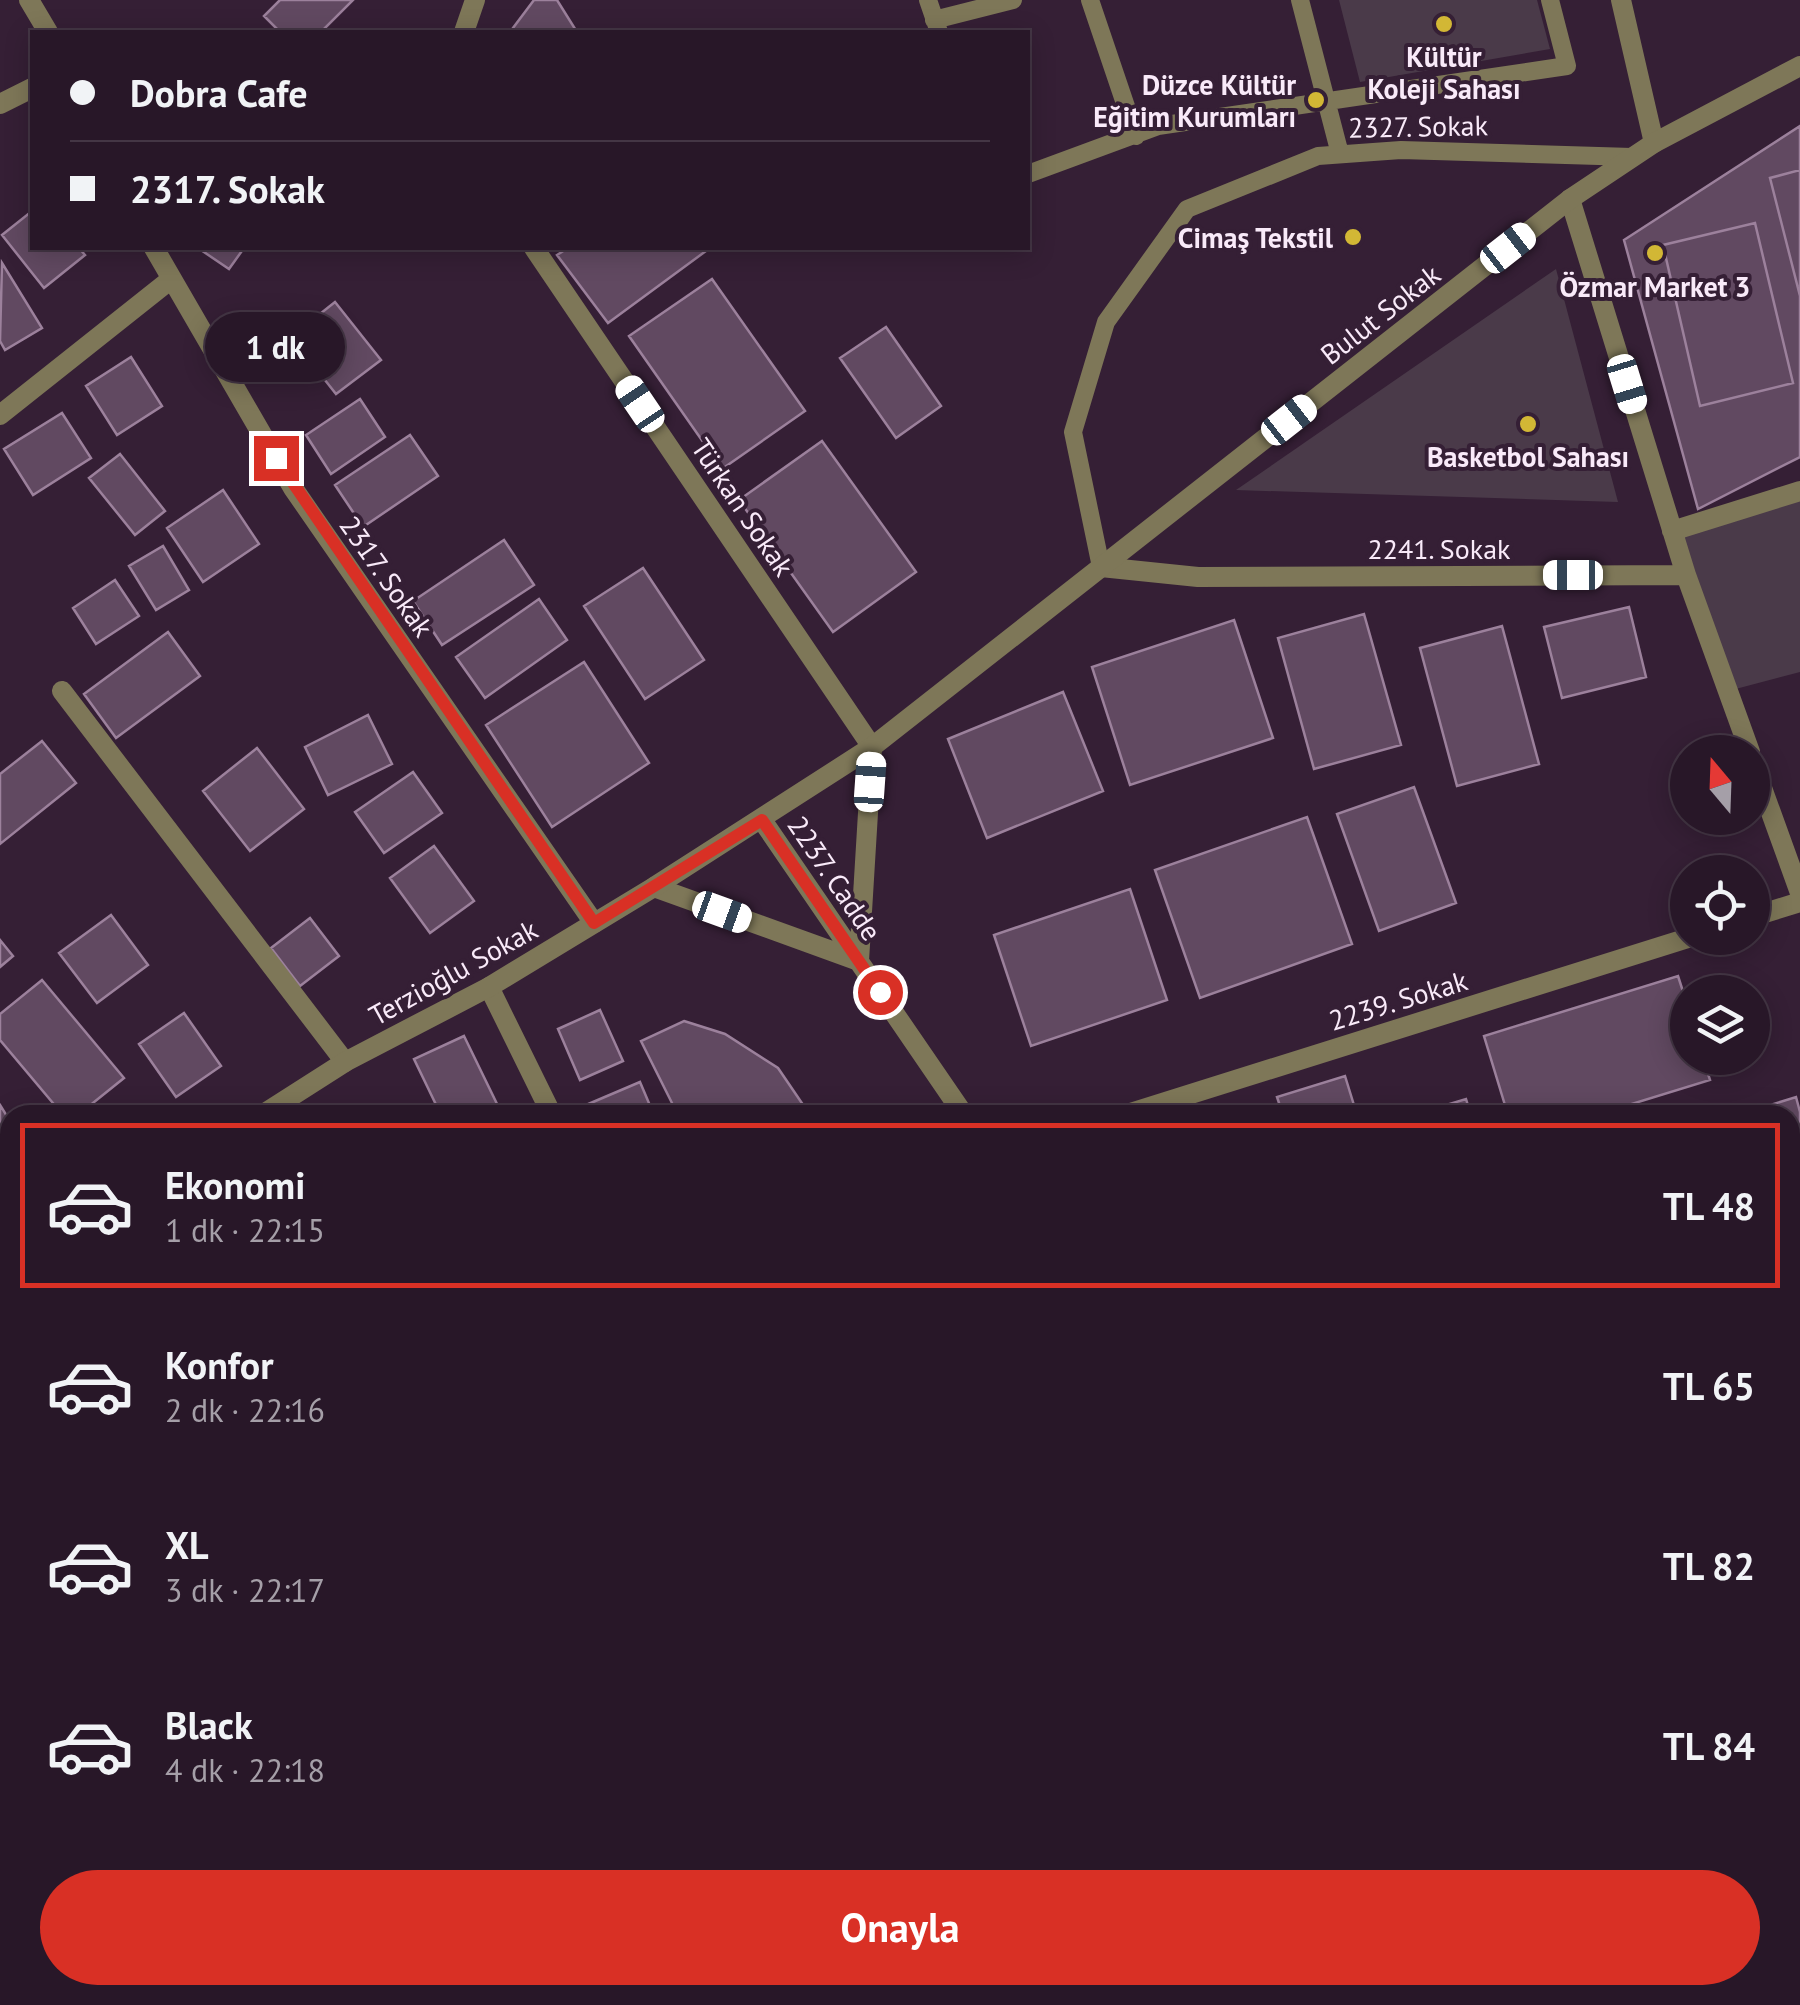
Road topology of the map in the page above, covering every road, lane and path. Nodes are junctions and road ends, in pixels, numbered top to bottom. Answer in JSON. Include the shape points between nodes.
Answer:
{"nodes":[{"id":1,"x":28,"y":0,"type":"edge"},
{"id":2,"x":475,"y":0,"type":"edge"},
{"id":3,"x":928,"y":0,"type":"edge"},
{"id":4,"x":1012,"y":0,"type":"edge"},
{"id":5,"x":1090,"y":0,"type":"edge"},
{"id":6,"x":1300,"y":0,"type":"edge"},
{"id":7,"x":1550,"y":0,"type":"edge"},
{"id":8,"x":1620,"y":0,"type":"edge"},
{"id":9,"x":937,"y":26,"type":"edge"},
{"id":10,"x":47,"y":30,"type":"edge"},
{"id":11,"x":465,"y":30,"type":"edge"},
{"id":12,"x":1800,"y":66,"type":"edge"},
{"id":13,"x":30,"y":89,"type":"edge"},
{"id":14,"x":1326,"y":100,"type":"junction"},
{"id":15,"x":0,"y":104,"type":"edge"},
{"id":16,"x":1136,"y":136,"type":"junction"},
{"id":17,"x":1654,"y":142,"type":"junction"},
{"id":18,"x":1340,"y":154,"type":"junction"},
{"id":19,"x":1632,"y":157,"type":"junction"},
{"id":20,"x":1030,"y":173,"type":"edge"},
{"id":21,"x":1570,"y":200,"type":"junction"},
{"id":22,"x":155,"y":250,"type":"edge"},
{"id":23,"x":535,"y":250,"type":"edge"},
{"id":24,"x":170,"y":280,"type":"junction"},
{"id":25,"x":0,"y":414,"type":"edge"},
{"id":26,"x":1800,"y":491,"type":"edge"},
{"id":27,"x":1672,"y":531,"type":"junction"},
{"id":28,"x":1101,"y":567,"type":"junction"},
{"id":29,"x":1686,"y":575,"type":"junction"},
{"id":30,"x":62,"y":691,"type":"dead end"},
{"id":31,"x":1744,"y":735,"type":"edge"},
{"id":32,"x":872,"y":747,"type":"junction"},
{"id":33,"x":1770,"y":810,"type":"edge"},
{"id":34,"x":762,"y":820,"type":"junction"},
{"id":35,"x":654,"y":888,"type":"junction"},
{"id":36,"x":1800,"y":893,"type":"edge"},
{"id":37,"x":1800,"y":902,"type":"edge"},
{"id":38,"x":1770,"y":911,"type":"edge"},
{"id":39,"x":594,"y":923,"type":"junction"},
{"id":40,"x":1670,"y":944,"type":"edge"},
{"id":41,"x":858,"y":961,"type":"junction"},
{"id":42,"x":489,"y":986,"type":"junction"},
{"id":43,"x":345,"y":1062,"type":"junction"},
{"id":44,"x":278,"y":1105,"type":"edge"},
{"id":45,"x":547,"y":1105,"type":"edge"},
{"id":46,"x":957,"y":1105,"type":"edge"},
{"id":47,"x":1156,"y":1105,"type":"edge"}],
"edges":[{"from":1,"to":10,"type":"street"},
{"from":2,"to":11,"type":"street"},
{"from":3,"to":9,"type":"lane"},
{"from":4,"to":9,"type":"lane"},
{"from":5,"to":16,"type":"lane"},
{"from":6,"to":14,"type":"lane"},
{"from":7,"to":14,"type":"lane","via":[[1568,66]]},
{"from":8,"to":17,"type":"street"},
{"from":12,"to":17,"type":"street","name":"Bulut Sokak"},
{"from":13,"to":15,"type":"street"},
{"from":14,"to":16,"type":"lane","via":[[1158,126]]},
{"from":14,"to":18,"type":"lane"},
{"from":16,"to":20,"type":"lane"},
{"from":17,"to":19,"type":"street","name":"Bulut Sokak"},
{"from":18,"to":19,"type":"lane","name":"2327. Sokak"},
{"from":18,"to":28,"type":"lane","name":"2327. Sokak","via":[[1318,156],[1187,209],[1106,322],[1073,432]]},
{"from":19,"to":21,"type":"street","name":"Bulut Sokak"},
{"from":21,"to":27,"type":"street"},
{"from":21,"to":28,"type":"street","name":"Bulut Sokak"},
{"from":22,"to":24,"type":"street","name":"2317. Sokak"},
{"from":23,"to":32,"type":"street","name":"Türkan Sokak"},
{"from":24,"to":25,"type":"street"},
{"from":24,"to":39,"type":"street","name":"2317. Sokak","via":[[293,488]]},
{"from":26,"to":27,"type":"street"},
{"from":27,"to":29,"type":"street"},
{"from":28,"to":29,"type":"street","name":"2241. Sokak","via":[[1198,577]]},
{"from":28,"to":32,"type":"street","name":"Bulut Sokak"},
{"from":29,"to":31,"type":"street"},
{"from":30,"to":43,"type":"street"},
{"from":32,"to":34,"type":"street","name":"Terzioğlu Sokak"},
{"from":32,"to":41,"type":"street"},
{"from":33,"to":36,"type":"street"},
{"from":34,"to":35,"type":"street","name":"Terzioğlu Sokak"},
{"from":34,"to":41,"type":"street","name":"2237. Cadde"},
{"from":35,"to":39,"type":"street","name":"Terzioğlu Sokak"},
{"from":35,"to":41,"type":"street"},
{"from":37,"to":38,"type":"street"},
{"from":39,"to":42,"type":"street","name":"Terzioğlu Sokak"},
{"from":40,"to":47,"type":"street","name":"2239. Sokak"},
{"from":41,"to":46,"type":"street","name":"2237. Cadde"},
{"from":42,"to":43,"type":"street","name":"Terzioğlu Sokak"},
{"from":42,"to":45,"type":"street"},
{"from":43,"to":44,"type":"street","name":"Terzioğlu Sokak"}]}
